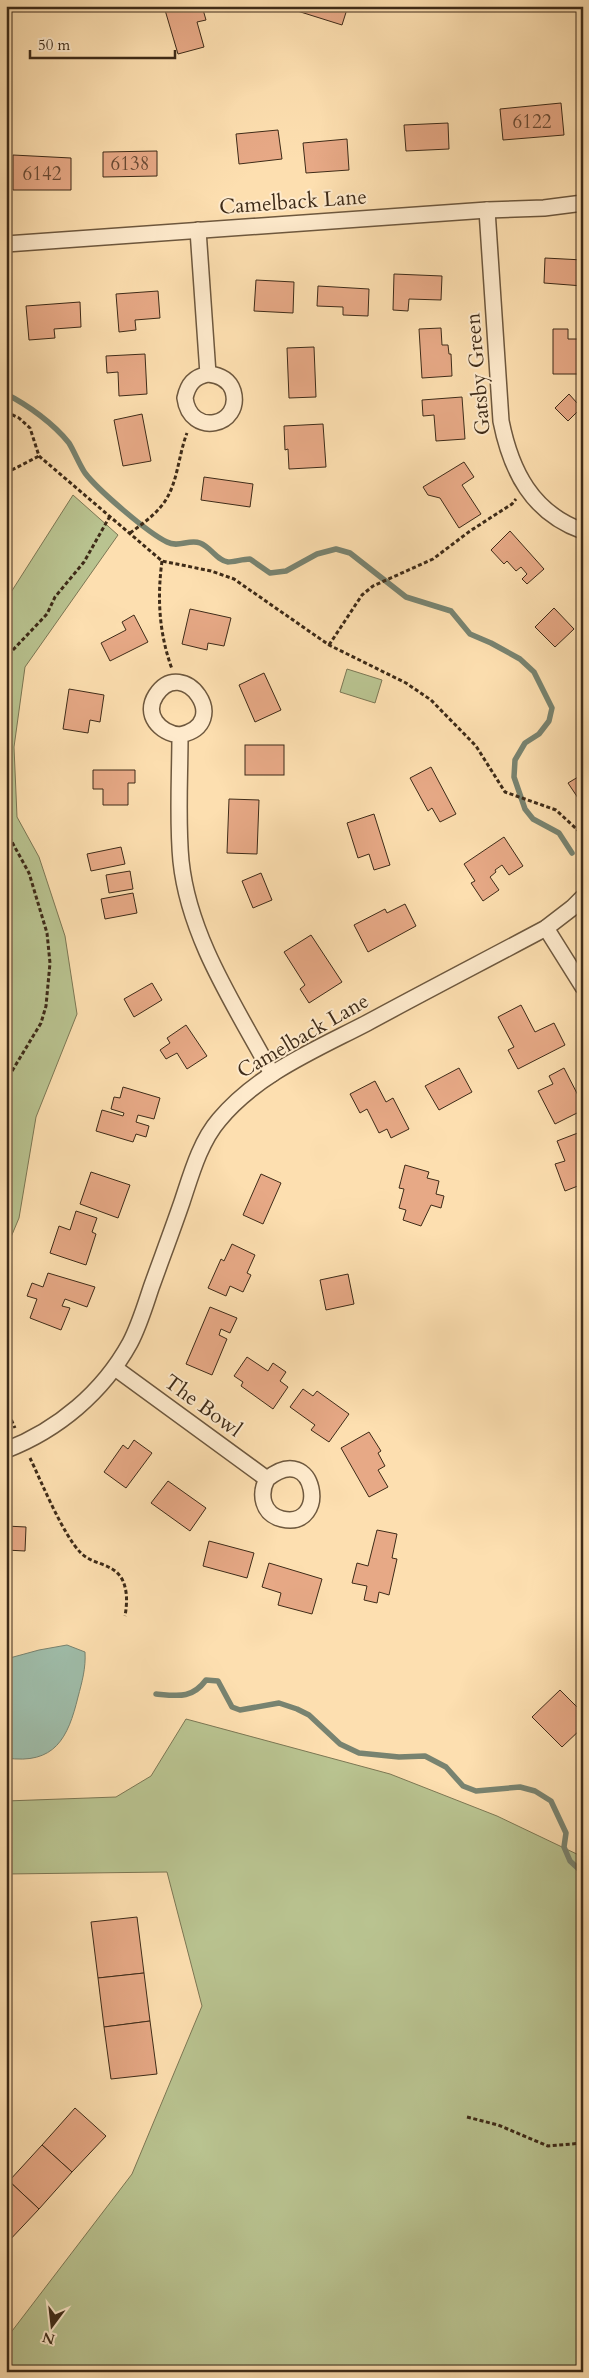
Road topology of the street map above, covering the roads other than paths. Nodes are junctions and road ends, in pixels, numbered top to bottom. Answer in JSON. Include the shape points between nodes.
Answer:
{"nodes":[{"id":1,"x":583,"y":203,"type":"edge"},
{"id":2,"x":487,"y":210,"type":"junction"},
{"id":3,"x":198,"y":230,"type":"junction"},
{"id":4,"x":6,"y":244,"type":"edge"},
{"id":5,"x":208,"y":374,"type":"junction"},
{"id":6,"x":583,"y":531,"type":"edge"},
{"id":7,"x":180,"y":735,"type":"junction"},
{"id":8,"x":583,"y":897,"type":"edge"},
{"id":9,"x":546,"y":928,"type":"junction"},
{"id":10,"x":583,"y":987,"type":"edge"},
{"id":11,"x":272,"y":1074,"type":"junction"},
{"id":12,"x":114,"y":1368,"type":"junction"},
{"id":13,"x":6,"y":1450,"type":"edge"},
{"id":14,"x":267,"y":1478,"type":"dead end"}],
"edges":[{"from":1,"to":2,"type":"street","name":"Camelback Lane"},
{"from":2,"to":3,"type":"street","name":"Camelback Lane"},
{"from":2,"to":6,"type":"street","name":"Gatsby Green","via":[[501,421],[506,449],[525,486],[551,516]]},
{"from":3,"to":4,"type":"street","name":"Camelback Lane"},
{"from":3,"to":5,"type":"street"},
{"from":5,"to":5,"type":"street","via":[[191,382],[186,390],[186,406],[190,414],[202,423],[216,423],[229,414],[234,398],[228,382]]},
{"from":7,"to":7,"type":"street","via":[[162,730],[153,718],[152,707],[160,690],[178,683],[186,684],[199,694],[204,712],[192,731]]},
{"from":7,"to":11,"type":"street","via":[[181,862],[195,924]]},
{"from":8,"to":9,"type":"street","name":"Camelback Lane"},
{"from":9,"to":10,"type":"street"},
{"from":9,"to":11,"type":"street","name":"Camelback Lane"},
{"from":11,"to":12,"type":"street","name":"Camelback Lane","via":[[247,1090],[218,1121],[207,1139],[143,1310],[130,1342]]},
{"from":12,"to":13,"type":"street","name":"Camelback Lane","via":[[84,1401],[58,1423]]},
{"from":12,"to":14,"type":"street","name":"The Bowl"}]}
